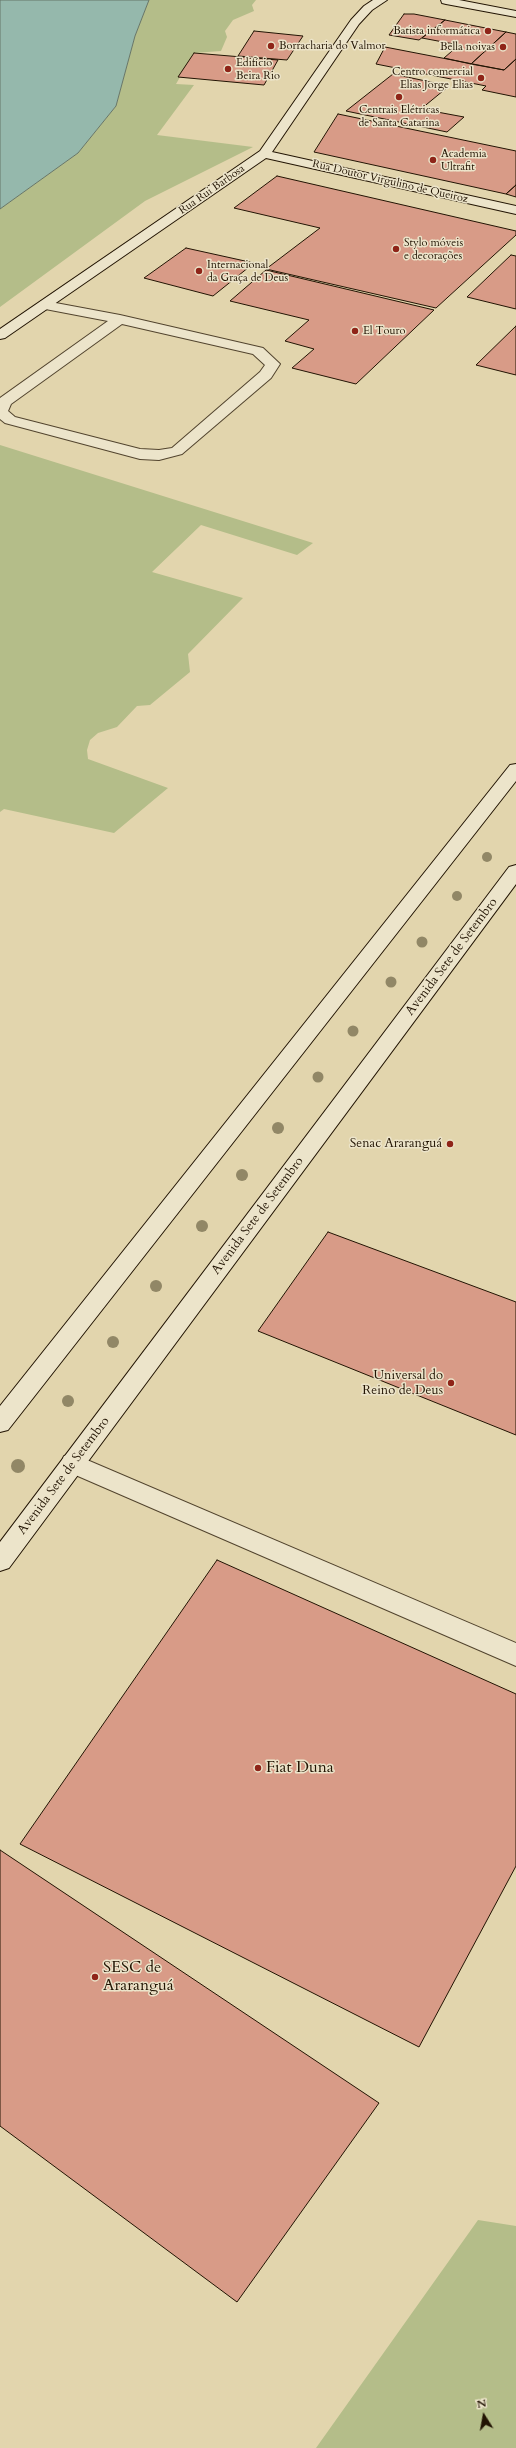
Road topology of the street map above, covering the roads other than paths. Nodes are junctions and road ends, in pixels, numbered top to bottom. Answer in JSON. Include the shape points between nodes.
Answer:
{"nodes":[{"id":1,"x":381,"y":0,"type":"edge"},
{"id":2,"x":447,"y":0,"type":"edge"},
{"id":3,"x":516,"y":14,"type":"edge"},
{"id":4,"x":264,"y":154,"type":"junction"},
{"id":5,"x":516,"y":210,"type":"edge"},
{"id":6,"x":45,"y":305,"type":"junction"},
{"id":7,"x":120,"y":319,"type":"junction"},
{"id":8,"x":0,"y":335,"type":"edge"},
{"id":9,"x":516,"y":769,"type":"edge"},
{"id":10,"x":516,"y":871,"type":"edge"},
{"id":11,"x":0,"y":1423,"type":"edge"},
{"id":12,"x":73,"y":1463,"type":"junction"},
{"id":13,"x":0,"y":1561,"type":"edge"},
{"id":14,"x":516,"y":1655,"type":"edge"}],
"edges":[{"from":1,"to":4,"type":"main road","name":"Rua Rui Barbosa","via":[[368,8],[354,22]]},
{"from":2,"to":3,"type":"main road"},
{"from":4,"to":5,"type":"main road","name":"Rua Doutor Virgulino de Queiroz"},
{"from":4,"to":6,"type":"main road","name":"Rua Rui Barbosa"},
{"from":6,"to":7,"type":"main road"},
{"from":6,"to":8,"type":"main road","name":"Rua Rui Barbosa"},
{"from":7,"to":7,"type":"main road","via":[[258,352],[273,364],[266,375],[177,451],[159,455],[140,454],[10,420],[0,412],[4,402]]},
{"from":9,"to":11,"type":"main road"},
{"from":10,"to":12,"type":"main road","name":"Avenida Sete de Setembro"},
{"from":12,"to":13,"type":"main road","name":"Avenida Sete de Setembro"},
{"from":12,"to":14,"type":"main road"}]}
